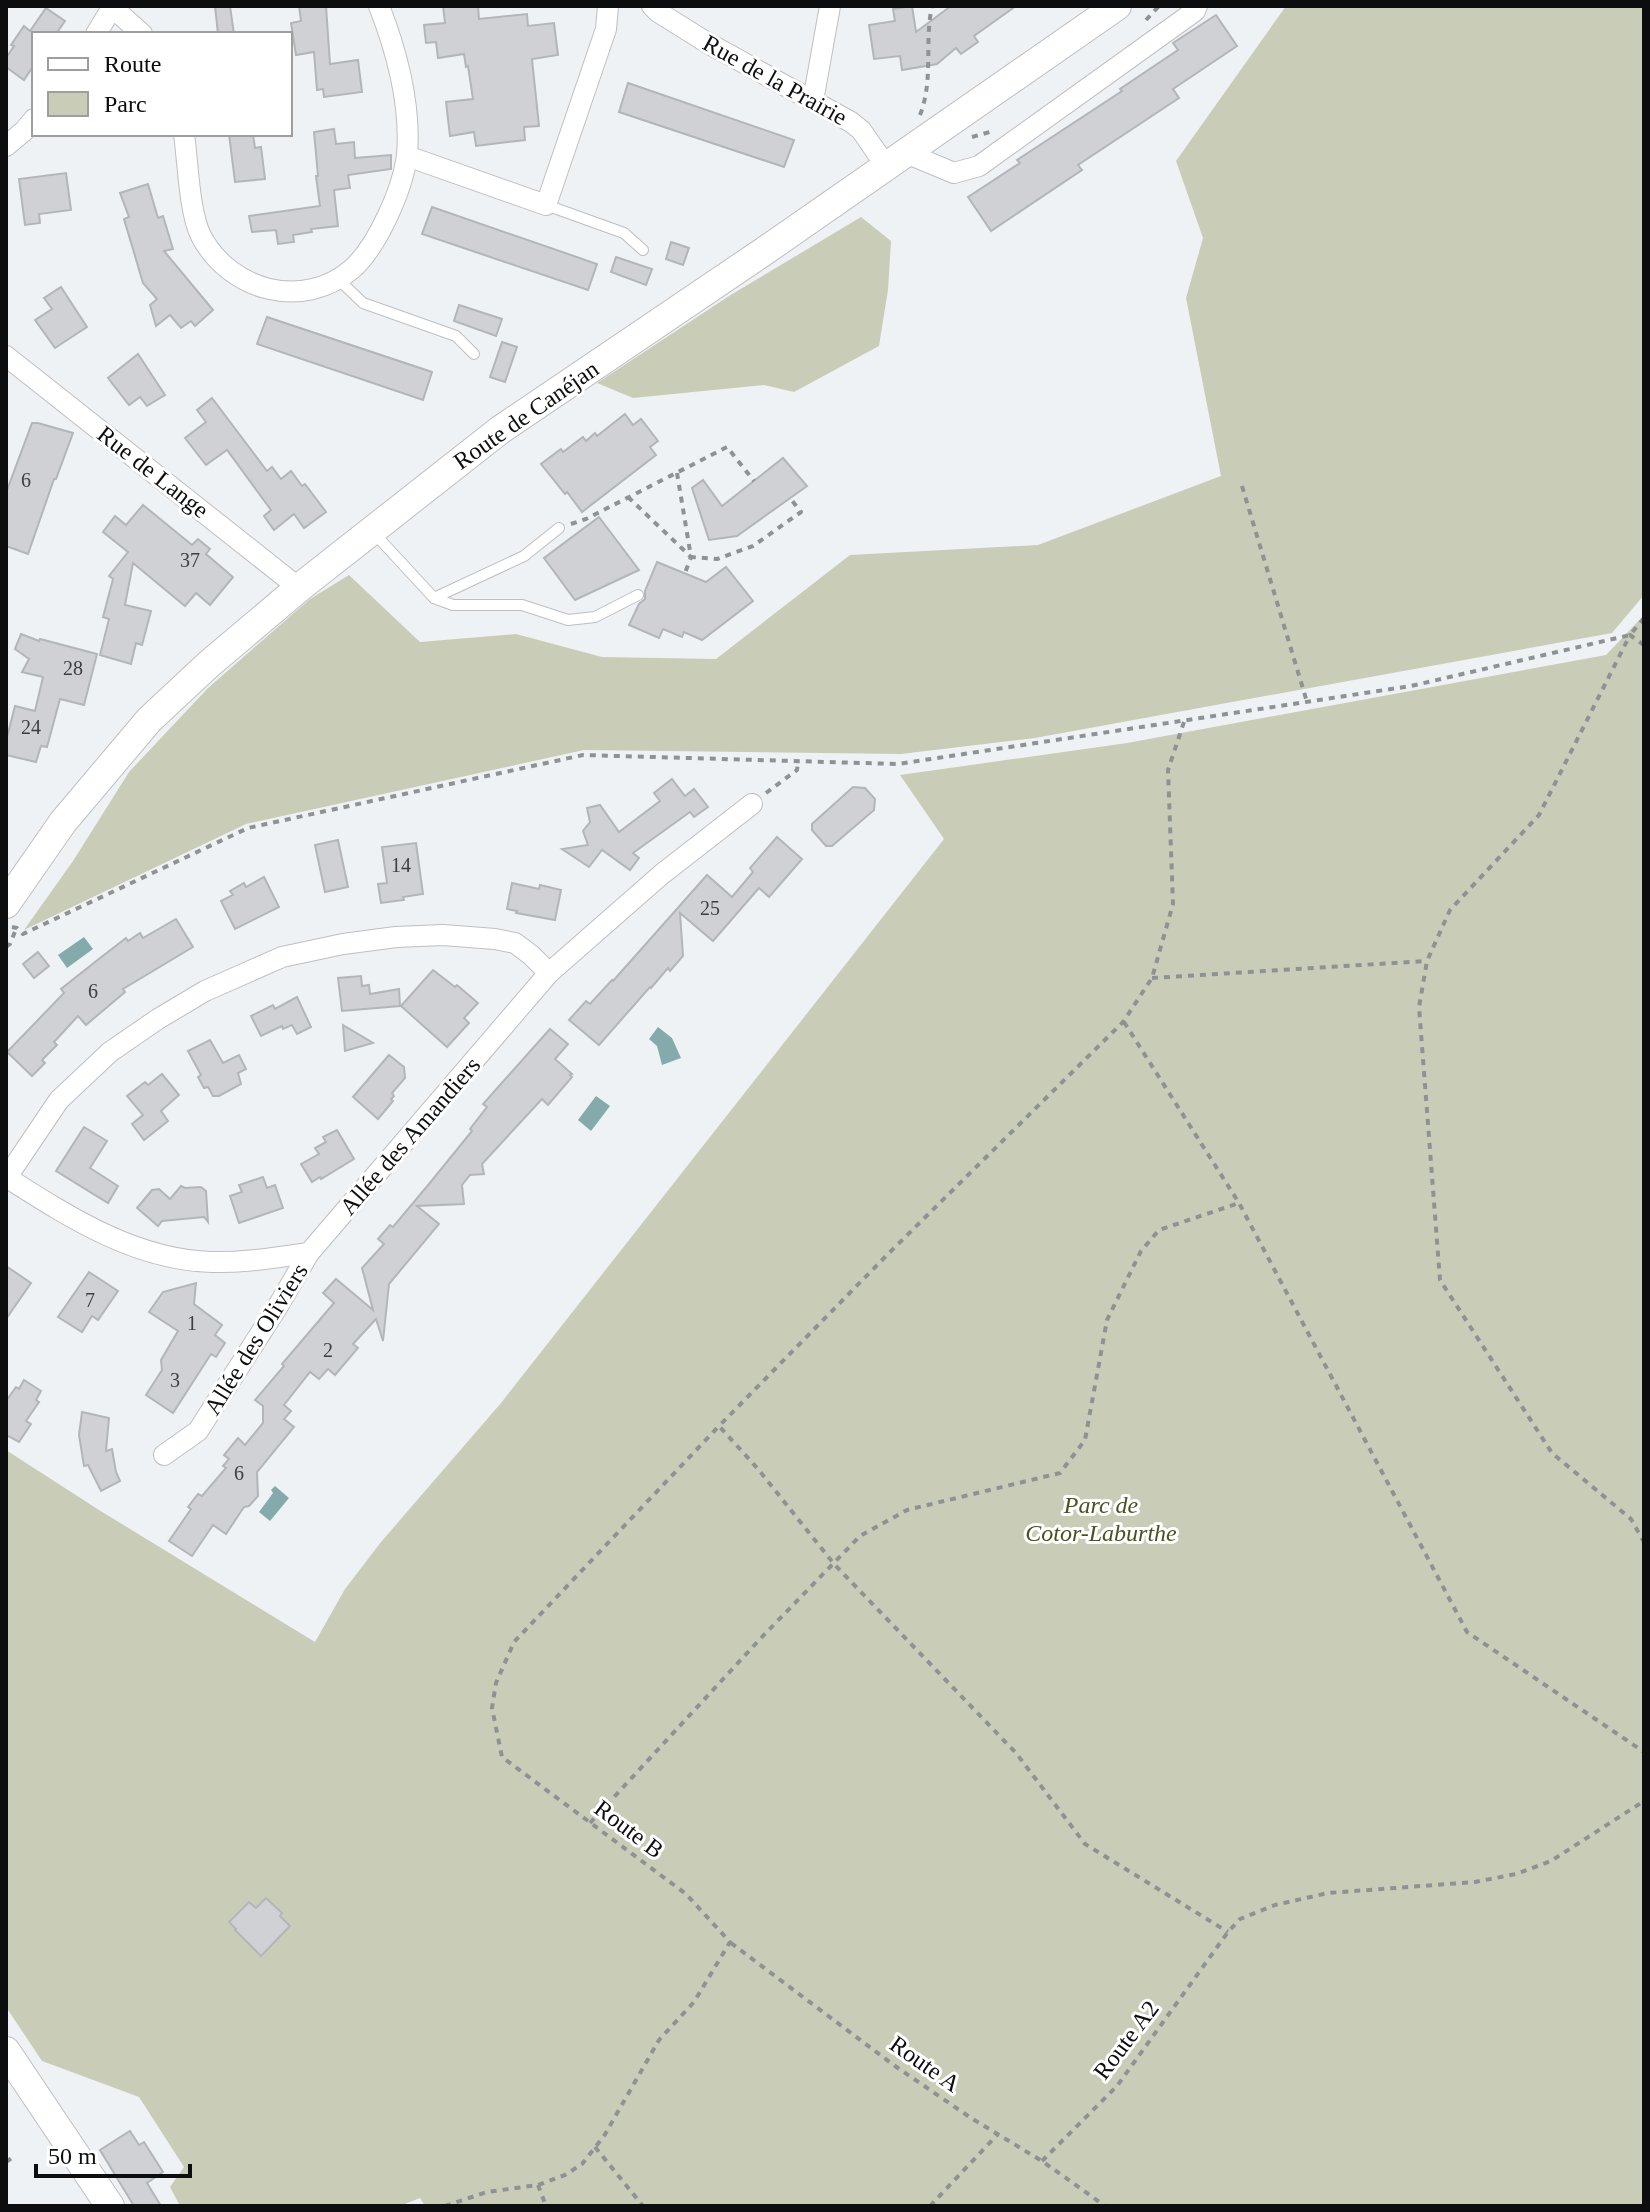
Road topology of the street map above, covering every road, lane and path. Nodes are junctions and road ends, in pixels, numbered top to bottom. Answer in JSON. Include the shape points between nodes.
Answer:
{"nodes":[{"id":1,"x":112,"y":6,"type":"edge"},
{"id":2,"x":379,"y":6,"type":"edge"},
{"id":3,"x":608,"y":6,"type":"edge"},
{"id":4,"x":652,"y":6,"type":"edge"},
{"id":5,"x":830,"y":6,"type":"edge"},
{"id":6,"x":932,"y":6,"type":"edge"},
{"id":7,"x":1117,"y":6,"type":"edge"},
{"id":8,"x":1159,"y":6,"type":"edge"},
{"id":9,"x":1197,"y":6,"type":"edge"},
{"id":10,"x":1138,"y":29,"type":"dead end"},
{"id":11,"x":97,"y":32,"type":"edge"},
{"id":12,"x":140,"y":32,"type":"edge"},
{"id":13,"x":813,"y":101,"type":"junction"},
{"id":14,"x":918,"y":118,"type":"dead end"},
{"id":15,"x":32,"y":121,"type":"edge"},
{"id":16,"x":996,"y":130,"type":"dead end"},
{"id":17,"x":184,"y":136,"type":"edge"},
{"id":18,"x":969,"y":138,"type":"dead end"},
{"id":19,"x":6,"y":146,"type":"edge"},
{"id":20,"x":407,"y":156,"type":"junction"},
{"id":21,"x":896,"y":159,"type":"junction"},
{"id":22,"x":546,"y":205,"type":"junction"},
{"id":23,"x":643,"y":250,"type":"dead end"},
{"id":24,"x":338,"y":279,"type":"junction"},
{"id":25,"x":474,"y":354,"type":"dead end"},
{"id":26,"x":8,"y":364,"type":"edge"},
{"id":27,"x":677,"y":473,"type":"junction"},
{"id":28,"x":754,"y":481,"type":"dead end"},
{"id":29,"x":1242,"y":486,"type":"dead end"},
{"id":30,"x":628,"y":497,"type":"junction"},
{"id":31,"x":790,"y":498,"type":"dead end"},
{"id":32,"x":559,"y":528,"type":"joint"},
{"id":33,"x":371,"y":530,"type":"junction"},
{"id":34,"x":691,"y":557,"type":"junction"},
{"id":35,"x":685,"y":573,"type":"dead end"},
{"id":36,"x":299,"y":588,"type":"junction"},
{"id":37,"x":638,"y":595,"type":"dead end"},
{"id":38,"x":434,"y":598,"type":"junction"},
{"id":39,"x":1644,"y":618,"type":"edge"},
{"id":40,"x":1630,"y":635,"type":"junction"},
{"id":41,"x":1644,"y":645,"type":"edge"},
{"id":42,"x":1307,"y":702,"type":"junction"},
{"id":43,"x":1184,"y":721,"type":"junction"},
{"id":44,"x":798,"y":761,"type":"junction"},
{"id":45,"x":752,"y":804,"type":"joint"},
{"id":46,"x":15,"y":916,"type":"edge"},
{"id":47,"x":6,"y":927,"type":"edge"},
{"id":48,"x":6,"y":947,"type":"edge"},
{"id":49,"x":1427,"y":961,"type":"junction"},
{"id":50,"x":549,"y":973,"type":"junction"},
{"id":51,"x":1152,"y":978,"type":"junction"},
{"id":52,"x":1123,"y":1022,"type":"junction"},
{"id":53,"x":6,"y":1177,"type":"edge"},
{"id":54,"x":1239,"y":1203,"type":"junction"},
{"id":55,"x":309,"y":1253,"type":"junction"},
{"id":56,"x":719,"y":1426,"type":"junction"},
{"id":57,"x":164,"y":1455,"type":"dead end"},
{"id":58,"x":1644,"y":1542,"type":"edge"},
{"id":59,"x":834,"y":1564,"type":"junction"},
{"id":60,"x":1644,"y":1752,"type":"edge"},
{"id":61,"x":1644,"y":1801,"type":"edge"},
{"id":62,"x":590,"y":1823,"type":"junction"},
{"id":63,"x":1228,"y":1932,"type":"junction"},
{"id":64,"x":730,"y":1942,"type":"junction"},
{"id":65,"x":6,"y":2051,"type":"edge"},
{"id":66,"x":998,"y":2134,"type":"junction"},
{"id":67,"x":595,"y":2147,"type":"junction"},
{"id":68,"x":15,"y":2156,"type":"dead end"},
{"id":69,"x":1042,"y":2161,"type":"junction"},
{"id":70,"x":6,"y":2162,"type":"edge"},
{"id":71,"x":538,"y":2185,"type":"junction"},
{"id":72,"x":473,"y":2197,"type":"junction"},
{"id":73,"x":110,"y":2206,"type":"edge"},
{"id":74,"x":445,"y":2206,"type":"edge"},
{"id":75,"x":472,"y":2206,"type":"edge"},
{"id":76,"x":546,"y":2206,"type":"edge"},
{"id":77,"x":643,"y":2206,"type":"edge"},
{"id":78,"x":930,"y":2206,"type":"edge"},
{"id":79,"x":1105,"y":2206,"type":"edge"}],
"edges":[{"from":1,"to":11,"type":"street"},
{"from":1,"to":12,"type":"street"},
{"from":2,"to":20,"type":"street","via":[[401,82]]},
{"from":3,"to":22,"type":"street","via":[[606,29]]},
{"from":4,"to":13,"type":"street","name":"Rue de la Prairie"},
{"from":5,"to":13,"type":"street"},
{"from":6,"to":14,"type":"path","via":[[928,91]]},
{"from":7,"to":21,"type":"street","name":"Route de Canéjan"},
{"from":8,"to":10,"type":"path"},
{"from":9,"to":21,"type":"street","via":[[979,166],[954,173]]},
{"from":13,"to":21,"type":"street","name":"Rue de la Prairie","via":[[851,122]]},
{"from":15,"to":19,"type":"street"},
{"from":16,"to":18,"type":"path"},
{"from":17,"to":24,"type":"street","via":[[194,210],[213,256],[252,285],[271,290],[309,290]]},
{"from":20,"to":22,"type":"street"},
{"from":20,"to":24,"type":"street","via":[[379,233]]},
{"from":21,"to":33,"type":"street","name":"Route de Canéjan","via":[[500,430]]},
{"from":22,"to":23,"type":"lane","via":[[624,233]]},
{"from":24,"to":25,"type":"lane","via":[[363,303],[456,336]]},
{"from":26,"to":36,"type":"street","name":"Rue de Lange"},
{"from":27,"to":28,"type":"path","via":[[727,447]]},
{"from":27,"to":30,"type":"path"},
{"from":27,"to":34,"type":"path"},
{"from":29,"to":42,"type":"path"},
{"from":30,"to":32,"type":"path"},
{"from":30,"to":34,"type":"path"},
{"from":31,"to":34,"type":"path","via":[[801,512],[753,546],[717,559]]},
{"from":32,"to":38,"type":"lane","via":[[524,556]]},
{"from":33,"to":36,"type":"street","name":"Route de Canéjan"},
{"from":33,"to":38,"type":"lane"},
{"from":34,"to":35,"type":"path"},
{"from":36,"to":46,"type":"street","name":"Route de Canéjan","via":[[149,720],[63,822]]},
{"from":37,"to":38,"type":"lane","via":[[595,617],[568,620],[522,605],[453,605]]},
{"from":39,"to":40,"type":"path"},
{"from":40,"to":41,"type":"path"},
{"from":40,"to":42,"type":"path","via":[[1411,686]]},
{"from":40,"to":49,"type":"path","via":[[1539,815],[1450,910]]},
{"from":42,"to":43,"type":"path"},
{"from":43,"to":44,"type":"path","via":[[898,764]]},
{"from":43,"to":51,"type":"path","name":"Route B","via":[[1168,770],[1173,904]]},
{"from":44,"to":45,"type":"path","via":[[797,770]]},
{"from":44,"to":46,"type":"path","via":[[583,755],[248,828],[23,934]]},
{"from":45,"to":50,"type":"street","name":"Allée des Amandiers"},
{"from":46,"to":47,"type":"path"},
{"from":46,"to":48,"type":"path"},
{"from":49,"to":51,"type":"path"},
{"from":49,"to":58,"type":"path","via":[[1419,1007],[1440,1280],[1552,1453],[1631,1519]]},
{"from":50,"to":53,"type":"street","via":[[515,943],[443,935],[343,944],[282,957],[205,991],[110,1052],[59,1100]]},
{"from":50,"to":55,"type":"street","name":"Allée des Amandiers"},
{"from":51,"to":52,"type":"path","name":"Route B"},
{"from":52,"to":54,"type":"path"},
{"from":52,"to":56,"type":"path","name":"Route B"},
{"from":53,"to":55,"type":"street","via":[[100,1234],[157,1253],[213,1262]]},
{"from":54,"to":59,"type":"path","via":[[1159,1230],[1141,1251],[1107,1320],[1085,1440],[1060,1473],[907,1510],[860,1536]]},
{"from":54,"to":60,"type":"path","via":[[1467,1632]]},
{"from":55,"to":57,"type":"street","name":"Allée des Oliviers","via":[[198,1431]]},
{"from":56,"to":59,"type":"path"},
{"from":56,"to":62,"type":"path","name":"Route B","via":[[514,1642],[496,1683],[492,1708],[502,1757]]},
{"from":59,"to":62,"type":"path"},
{"from":59,"to":63,"type":"path","via":[[1016,1753],[1085,1844]]},
{"from":61,"to":63,"type":"path","via":[[1551,1861],[1516,1874],[1328,1893],[1275,1905],[1240,1919]]},
{"from":62,"to":64,"type":"path","name":"Route B","via":[[686,1894]]},
{"from":63,"to":69,"type":"path","name":"Route A2","via":[[1117,2086]]},
{"from":64,"to":66,"type":"path","name":"Route A","via":[[895,2066]]},
{"from":64,"to":67,"type":"path","via":[[694,2002],[659,2040]]},
{"from":65,"to":73,"type":"street"},
{"from":66,"to":69,"type":"path","name":"Route A"},
{"from":66,"to":78,"type":"path"},
{"from":67,"to":71,"type":"path","via":[[582,2164]]},
{"from":67,"to":77,"type":"path"},
{"from":68,"to":70,"type":"path"},
{"from":69,"to":79,"type":"path","name":"Route A"},
{"from":71,"to":72,"type":"path"},
{"from":71,"to":76,"type":"path"},
{"from":72,"to":74,"type":"path"},
{"from":72,"to":75,"type":"path"}]}
